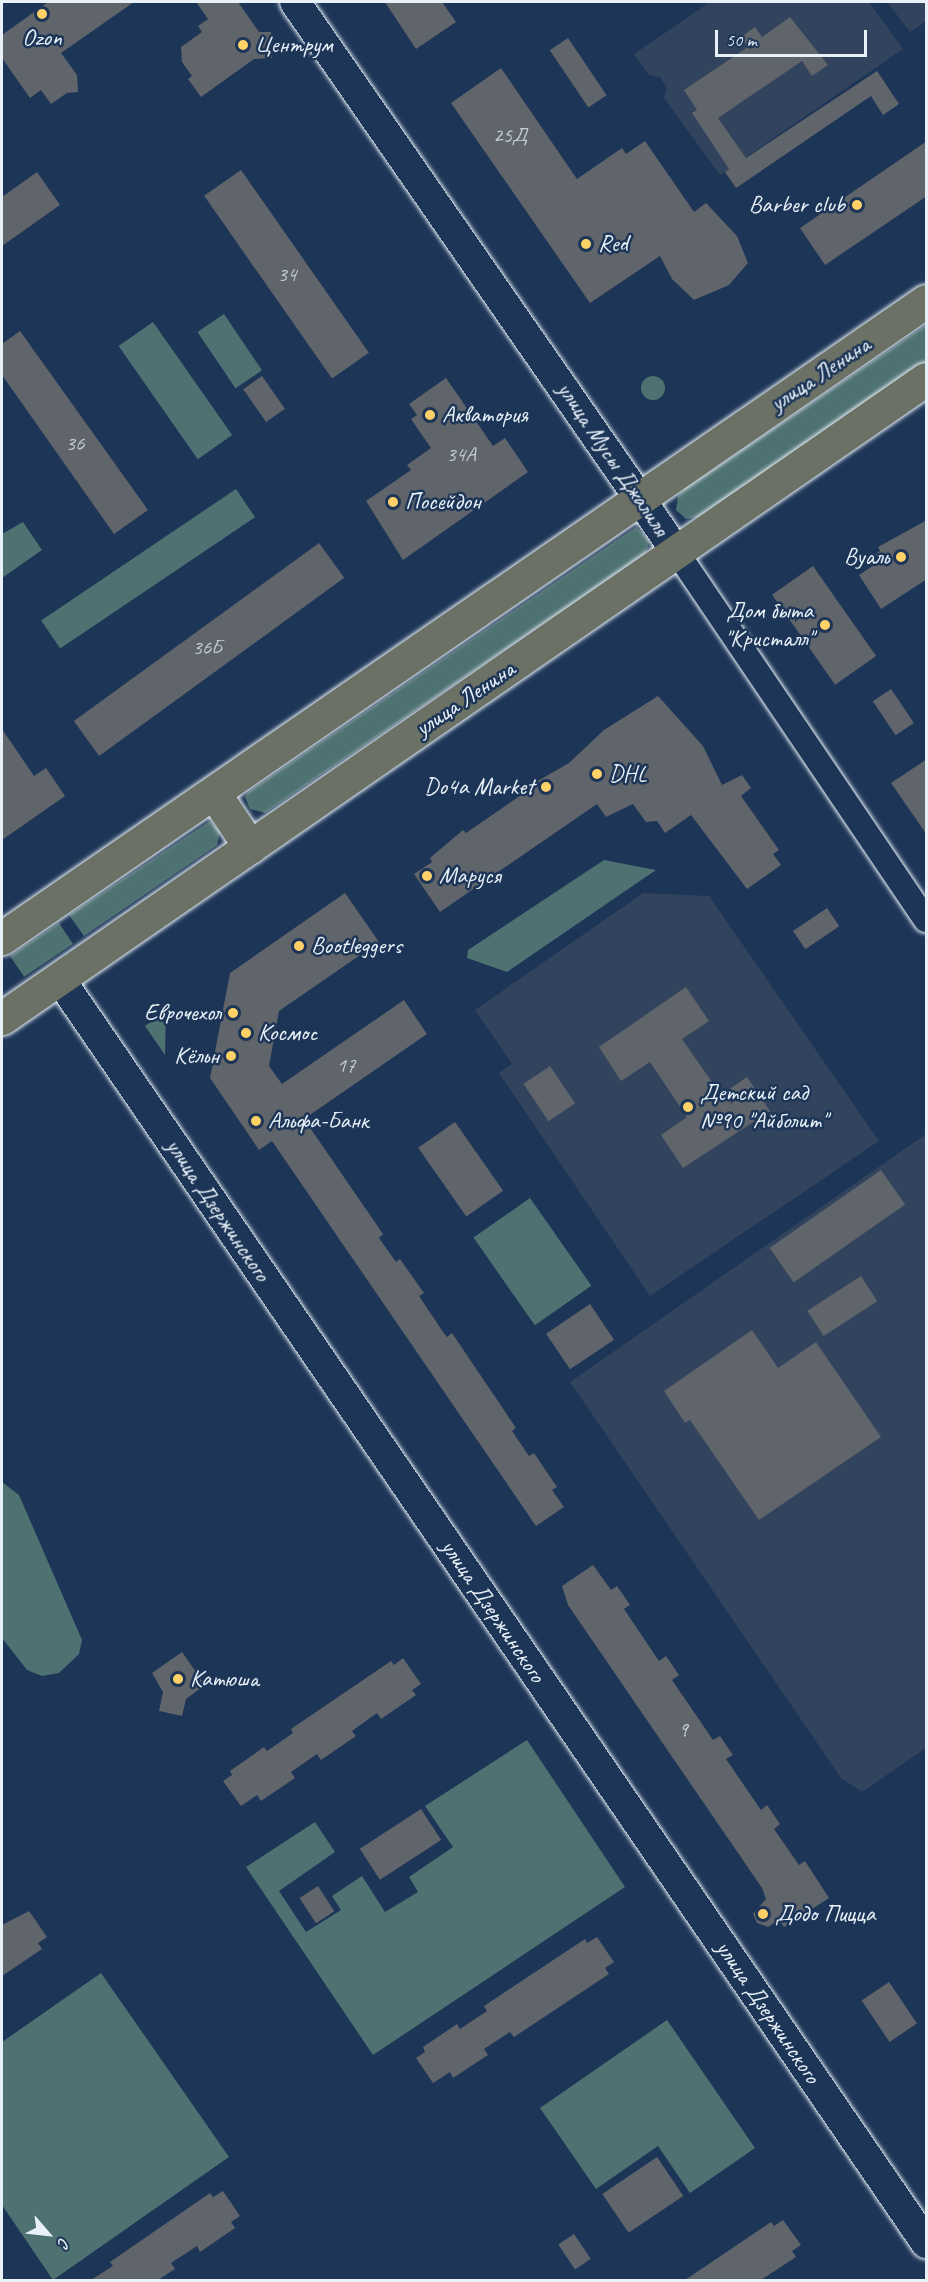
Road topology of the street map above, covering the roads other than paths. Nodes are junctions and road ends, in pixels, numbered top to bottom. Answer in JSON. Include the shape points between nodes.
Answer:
{"nodes":[{"id":1,"x":295,"y":2,"type":"edge"},
{"id":2,"x":927,"y":301,"type":"edge"},
{"id":3,"x":927,"y":379,"type":"edge"},
{"id":4,"x":640,"y":498,"type":"junction"},
{"id":5,"x":678,"y":554,"type":"junction"},
{"id":6,"x":214,"y":794,"type":"junction"},
{"id":7,"x":250,"y":847,"type":"junction"},
{"id":8,"x":927,"y":920,"type":"edge"},
{"id":9,"x":2,"y":938,"type":"edge"},
{"id":10,"x":58,"y":978,"type":"junction"},
{"id":11,"x":2,"y":1018,"type":"edge"},
{"id":12,"x":927,"y":2243,"type":"edge"}],
"edges":[{"from":1,"to":4,"type":"street","name":"улица Мусы Джалиля"},
{"from":2,"to":4,"type":"main road","name":"улица Ленина"},
{"from":3,"to":5,"type":"main road","name":"улица Ленина"},
{"from":4,"to":5,"type":"street","name":"улица Мусы Джалиля"},
{"from":4,"to":6,"type":"main road","name":"улица Ленина"},
{"from":5,"to":7,"type":"main road","name":"улица Ленина"},
{"from":5,"to":8,"type":"street","name":"улица Мусы Джалиля"},
{"from":6,"to":7,"type":"main road"},
{"from":6,"to":9,"type":"main road","name":"улица Ленина"},
{"from":7,"to":10,"type":"main road","name":"улица Ленина"},
{"from":10,"to":11,"type":"main road","name":"улица Ленина"},
{"from":10,"to":12,"type":"street","name":"улица Дзержинского"}]}
